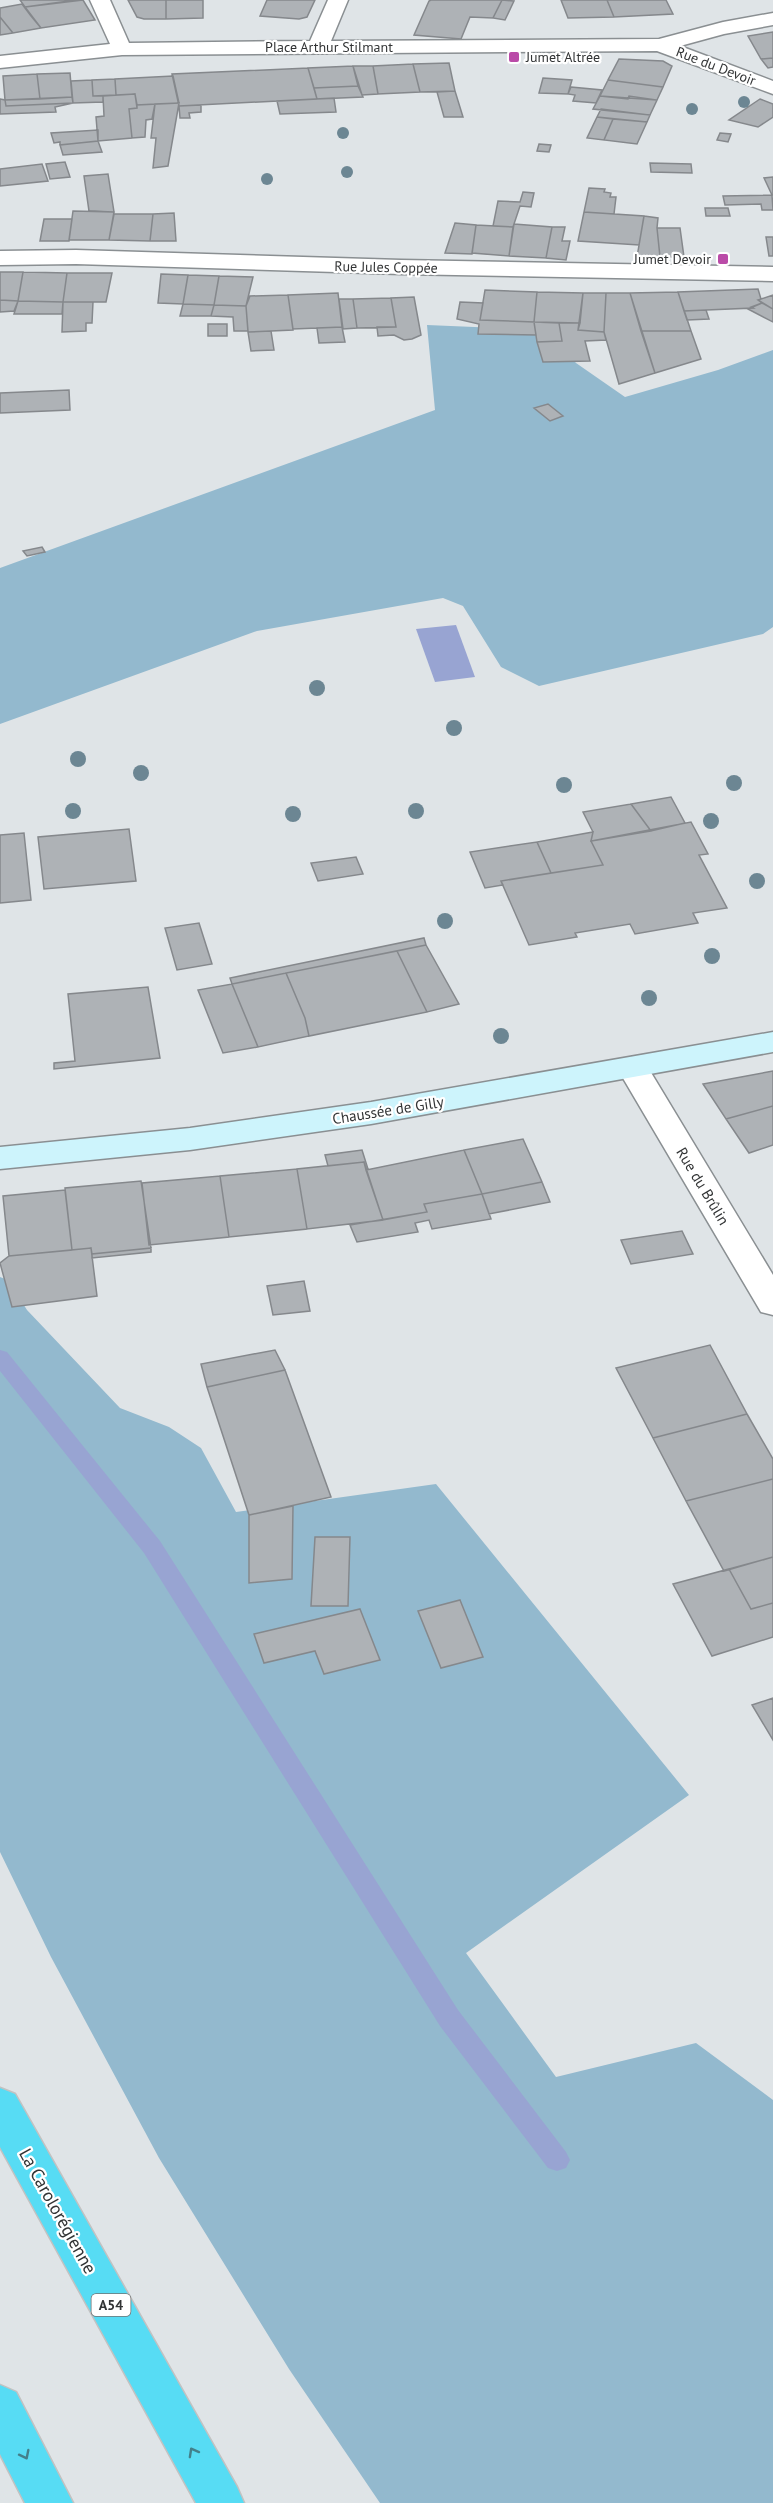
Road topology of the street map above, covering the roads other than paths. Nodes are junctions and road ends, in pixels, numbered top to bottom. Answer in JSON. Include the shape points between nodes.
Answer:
{"nodes":[{"id":1,"x":100,"y":0,"type":"edge"},
{"id":2,"x":338,"y":0,"type":"edge"},
{"id":3,"x":773,"y":19,"type":"edge"},
{"id":4,"x":658,"y":45,"type":"junction"},
{"id":5,"x":318,"y":47,"type":"junction"},
{"id":6,"x":122,"y":49,"type":"junction"},
{"id":7,"x":0,"y":62,"type":"edge"},
{"id":8,"x":773,"y":88,"type":"edge"},
{"id":9,"x":0,"y":258,"type":"edge"},
{"id":10,"x":773,"y":274,"type":"edge"},
{"id":11,"x":773,"y":1042,"type":"edge"},
{"id":12,"x":633,"y":1068,"type":"junction"},
{"id":13,"x":0,"y":1158,"type":"edge"},
{"id":14,"x":773,"y":1303,"type":"edge"},
{"id":15,"x":0,"y":2108,"type":"edge"},
{"id":16,"x":0,"y":2407,"type":"edge"},
{"id":17,"x":50,"y":2503,"type":"edge"},
{"id":18,"x":221,"y":2503,"type":"edge"}],
"edges":[{"from":1,"to":6,"type":"street"},
{"from":2,"to":5,"type":"street"},
{"from":3,"to":4,"type":"street"},
{"from":4,"to":5,"type":"street","name":"Place Arthur Stilmant"},
{"from":4,"to":8,"type":"street","name":"Rue du Devoir"},
{"from":5,"to":6,"type":"street","name":"Place Arthur Stilmant"},
{"from":6,"to":7,"type":"street","name":"Place Arthur Stilmant"},
{"from":9,"to":10,"type":"street","name":"Rue Jules Coppée"},
{"from":11,"to":12,"type":"street","name":"Chaussée de Gilly"},
{"from":12,"to":13,"type":"street","name":"Chaussée de Gilly","via":[[190,1139]]},
{"from":12,"to":14,"type":"street","name":"Rue du Brûlin"},
{"from":18,"to":15,"type":"highway","name":"La Carolorégienne","number":"A54","one_way":true},
{"from":16,"to":17,"type":"highway","one_way":true}]}
